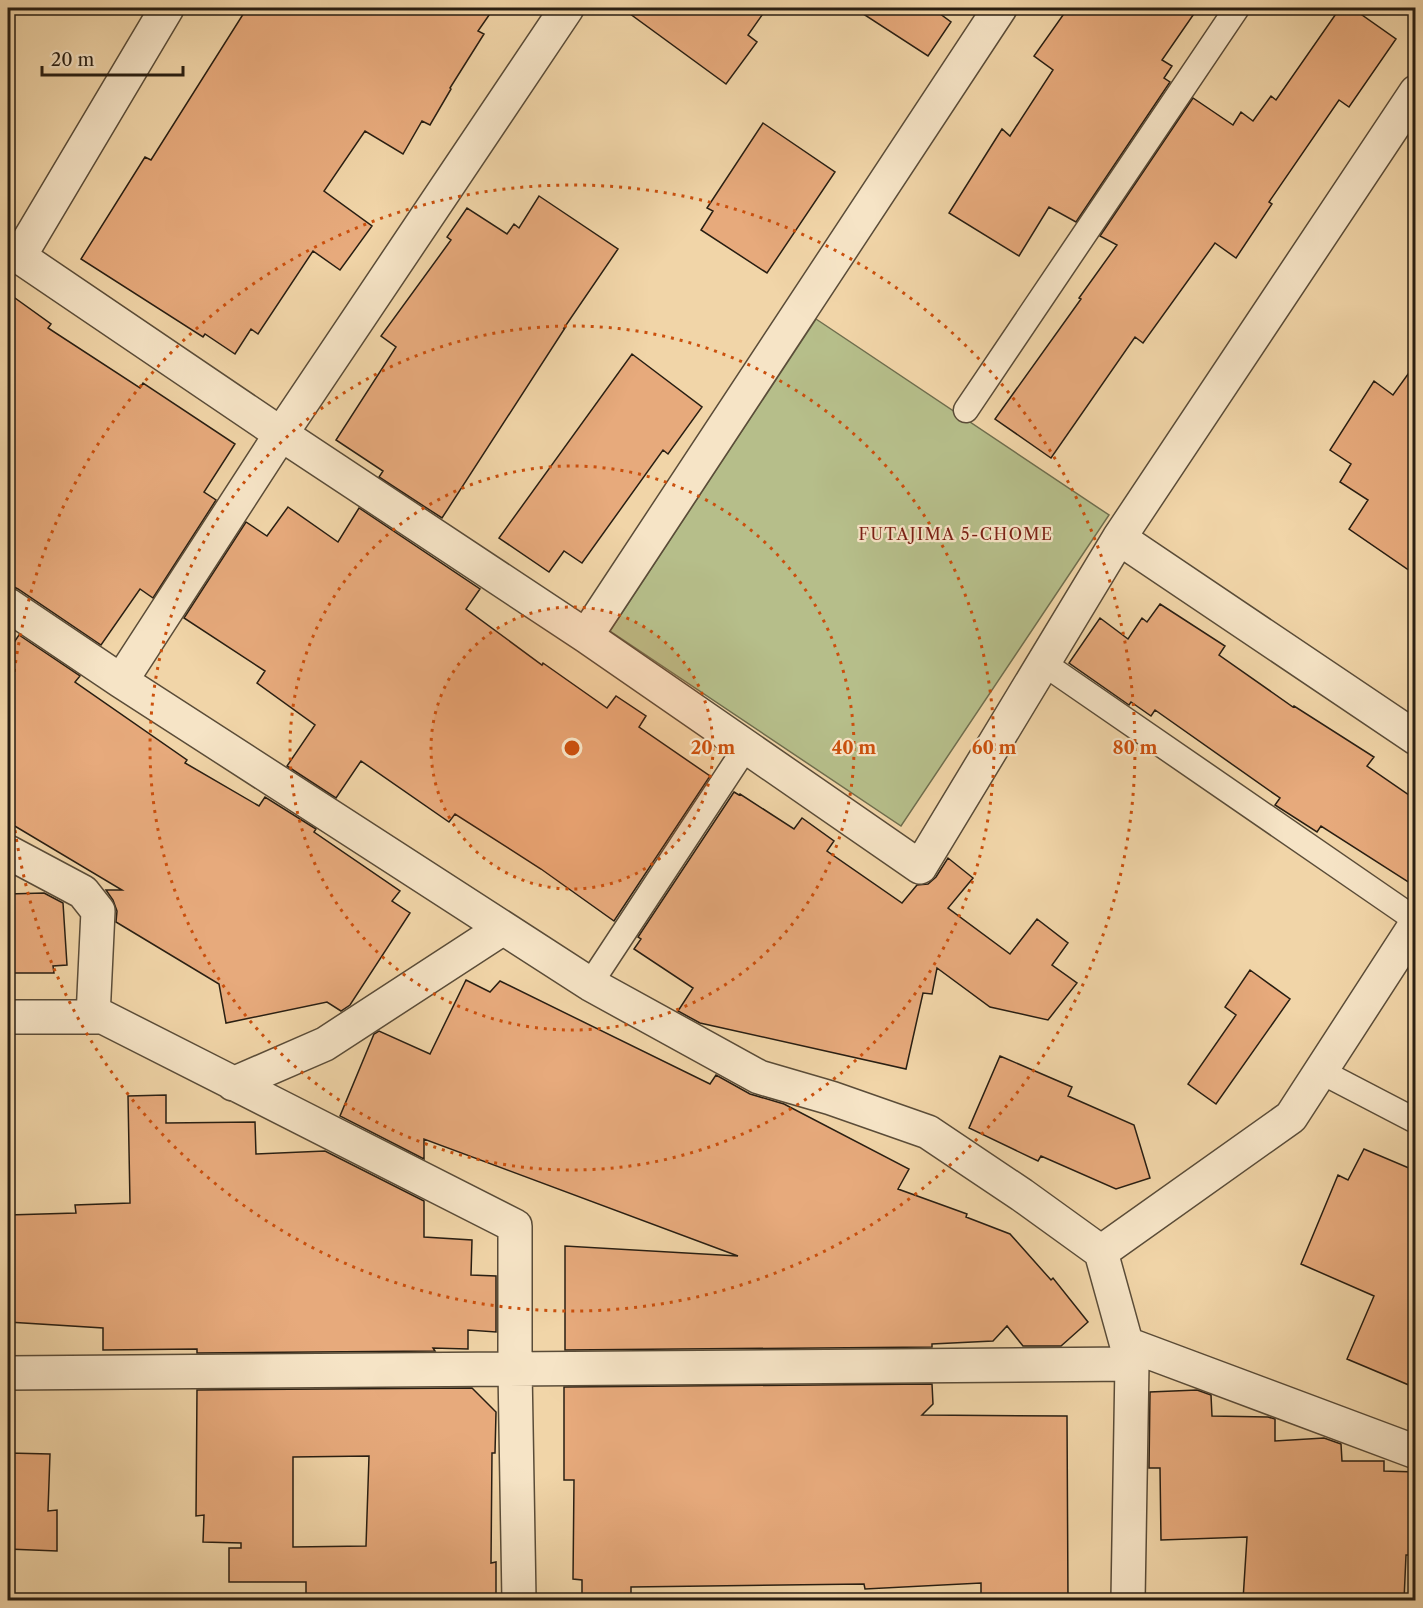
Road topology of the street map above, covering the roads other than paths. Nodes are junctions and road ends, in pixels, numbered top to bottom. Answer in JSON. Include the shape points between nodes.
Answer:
{"nodes":[{"id":1,"x":167,"y":8,"type":"edge"},
{"id":2,"x":567,"y":8,"type":"edge"},
{"id":3,"x":1000,"y":8,"type":"edge"},
{"id":4,"x":1237,"y":8,"type":"edge"},
{"id":5,"x":1416,"y":92,"type":"edge"},
{"id":6,"x":13,"y":253,"type":"edge"},
{"id":7,"x":966,"y":410,"type":"dead end"},
{"id":8,"x":281,"y":434,"type":"junction"},
{"id":9,"x":1119,"y":538,"type":"junction"},
{"id":10,"x":8,"y":605,"type":"edge"},
{"id":11,"x":586,"y":636,"type":"junction"},
{"id":12,"x":1043,"y":663,"type":"junction"},
{"id":13,"x":122,"y":681,"type":"junction"},
{"id":14,"x":1416,"y":738,"type":"edge"},
{"id":15,"x":746,"y":747,"type":"junction"},
{"id":16,"x":8,"y":852,"type":"edge"},
{"id":17,"x":1416,"y":922,"type":"edge"},
{"id":18,"x":503,"y":928,"type":"junction"},
{"id":19,"x":590,"y":984,"type":"junction"},
{"id":20,"x":8,"y":1017,"type":"edge"},
{"id":21,"x":93,"y":1017,"type":"junction"},
{"id":22,"x":1320,"y":1071,"type":"junction"},
{"id":23,"x":234,"y":1084,"type":"junction"},
{"id":24,"x":1416,"y":1121,"type":"edge"},
{"id":25,"x":1101,"y":1252,"type":"junction"},
{"id":26,"x":1130,"y":1354,"type":"junction"},
{"id":27,"x":515,"y":1369,"type":"junction"},
{"id":28,"x":8,"y":1372,"type":"edge"},
{"id":29,"x":1416,"y":1452,"type":"edge"},
{"id":30,"x":519,"y":1600,"type":"edge"},
{"id":31,"x":1128,"y":1600,"type":"edge"}],
"edges":[{"from":1,"to":6,"type":"street"},
{"from":2,"to":8,"type":"street"},
{"from":3,"to":11,"type":"street"},
{"from":4,"to":7,"type":"lane"},
{"from":5,"to":9,"type":"street"},
{"from":6,"to":8,"type":"street"},
{"from":8,"to":11,"type":"street"},
{"from":8,"to":13,"type":"street"},
{"from":9,"to":12,"type":"street"},
{"from":9,"to":14,"type":"street"},
{"from":10,"to":13,"type":"street"},
{"from":11,"to":15,"type":"street"},
{"from":12,"to":15,"type":"street","via":[[920,867]]},
{"from":12,"to":17,"type":"lane"},
{"from":13,"to":18,"type":"street"},
{"from":15,"to":19,"type":"lane"},
{"from":16,"to":21,"type":"street","via":[[83,892],[98,911]]},
{"from":17,"to":22,"type":"street"},
{"from":18,"to":19,"type":"street"},
{"from":18,"to":23,"type":"street","via":[[325,1044]]},
{"from":19,"to":25,"type":"street","via":[[759,1077],[928,1132]]},
{"from":20,"to":21,"type":"street"},
{"from":21,"to":23,"type":"street","via":[[102,1017]]},
{"from":22,"to":24,"type":"lane"},
{"from":22,"to":25,"type":"street","via":[[1291,1117]]},
{"from":23,"to":27,"type":"street","via":[[515,1226]]},
{"from":25,"to":26,"type":"street"},
{"from":26,"to":27,"type":"street"},
{"from":26,"to":29,"type":"street"},
{"from":26,"to":31,"type":"street"},
{"from":27,"to":28,"type":"street"},
{"from":27,"to":30,"type":"street"}]}
